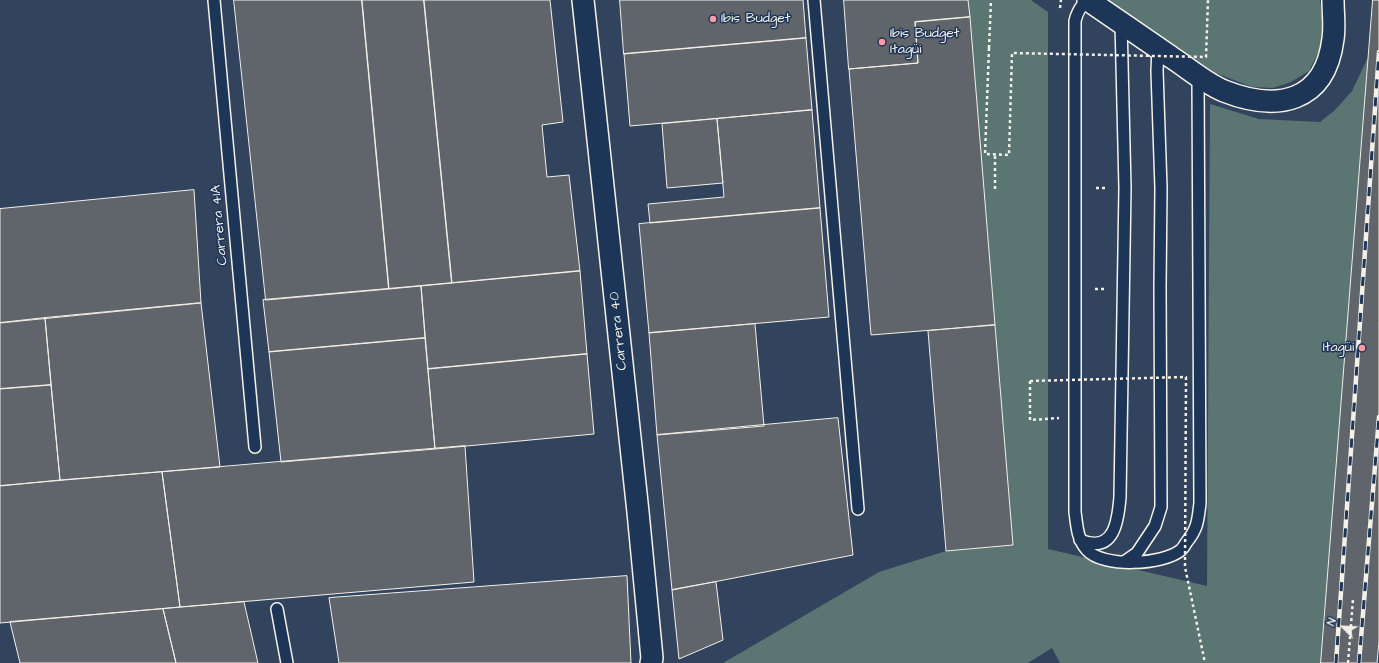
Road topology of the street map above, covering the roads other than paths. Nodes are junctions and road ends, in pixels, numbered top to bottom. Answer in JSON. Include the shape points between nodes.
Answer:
{"nodes":[{"id":1,"x":214,"y":0,"type":"edge"},
{"id":2,"x":583,"y":0,"type":"edge"},
{"id":3,"x":814,"y":0,"type":"edge"},
{"id":4,"x":1088,"y":0,"type":"edge"},
{"id":5,"x":1333,"y":0,"type":"edge"},
{"id":6,"x":1121,"y":22,"type":"junction"},
{"id":7,"x":1158,"y":48,"type":"junction"},
{"id":8,"x":1198,"y":76,"type":"junction"},
{"id":9,"x":255,"y":447,"type":"dead end"},
{"id":10,"x":858,"y":509,"type":"dead end"},
{"id":11,"x":1080,"y":540,"type":"junction"},
{"id":12,"x":1124,"y":562,"type":"junction"},
{"id":13,"x":277,"y":609,"type":"dead end"},
{"id":14,"x":287,"y":663,"type":"edge"},
{"id":15,"x":651,"y":663,"type":"edge"}],
"edges":[{"from":1,"to":9,"type":"lane","name":"Carrera 41A"},
{"from":2,"to":15,"type":"street","name":"Carrera 40","via":[[638,512]]},
{"from":3,"to":10,"type":"lane"},
{"from":4,"to":6,"type":"street"},
{"from":4,"to":11,"type":"lane","via":[[1080,7],[1076,21],[1075,512]]},
{"from":5,"to":8,"type":"street","via":[[1333,39],[1327,63],[1319,78],[1308,90],[1293,99],[1281,102],[1247,98],[1223,91]]},
{"from":6,"to":7,"type":"street"},
{"from":6,"to":11,"type":"lane","via":[[1125,188],[1120,497],[1113,533],[1099,543]]},
{"from":7,"to":8,"type":"street"},
{"from":7,"to":12,"type":"lane","via":[[1161,188],[1161,507],[1155,526],[1136,553]]},
{"from":8,"to":12,"type":"lane","via":[[1200,502],[1197,524],[1181,550],[1169,557],[1155,561]]},
{"from":11,"to":12,"type":"lane","via":[[1088,551],[1098,557]]},
{"from":13,"to":14,"type":"lane"}]}
